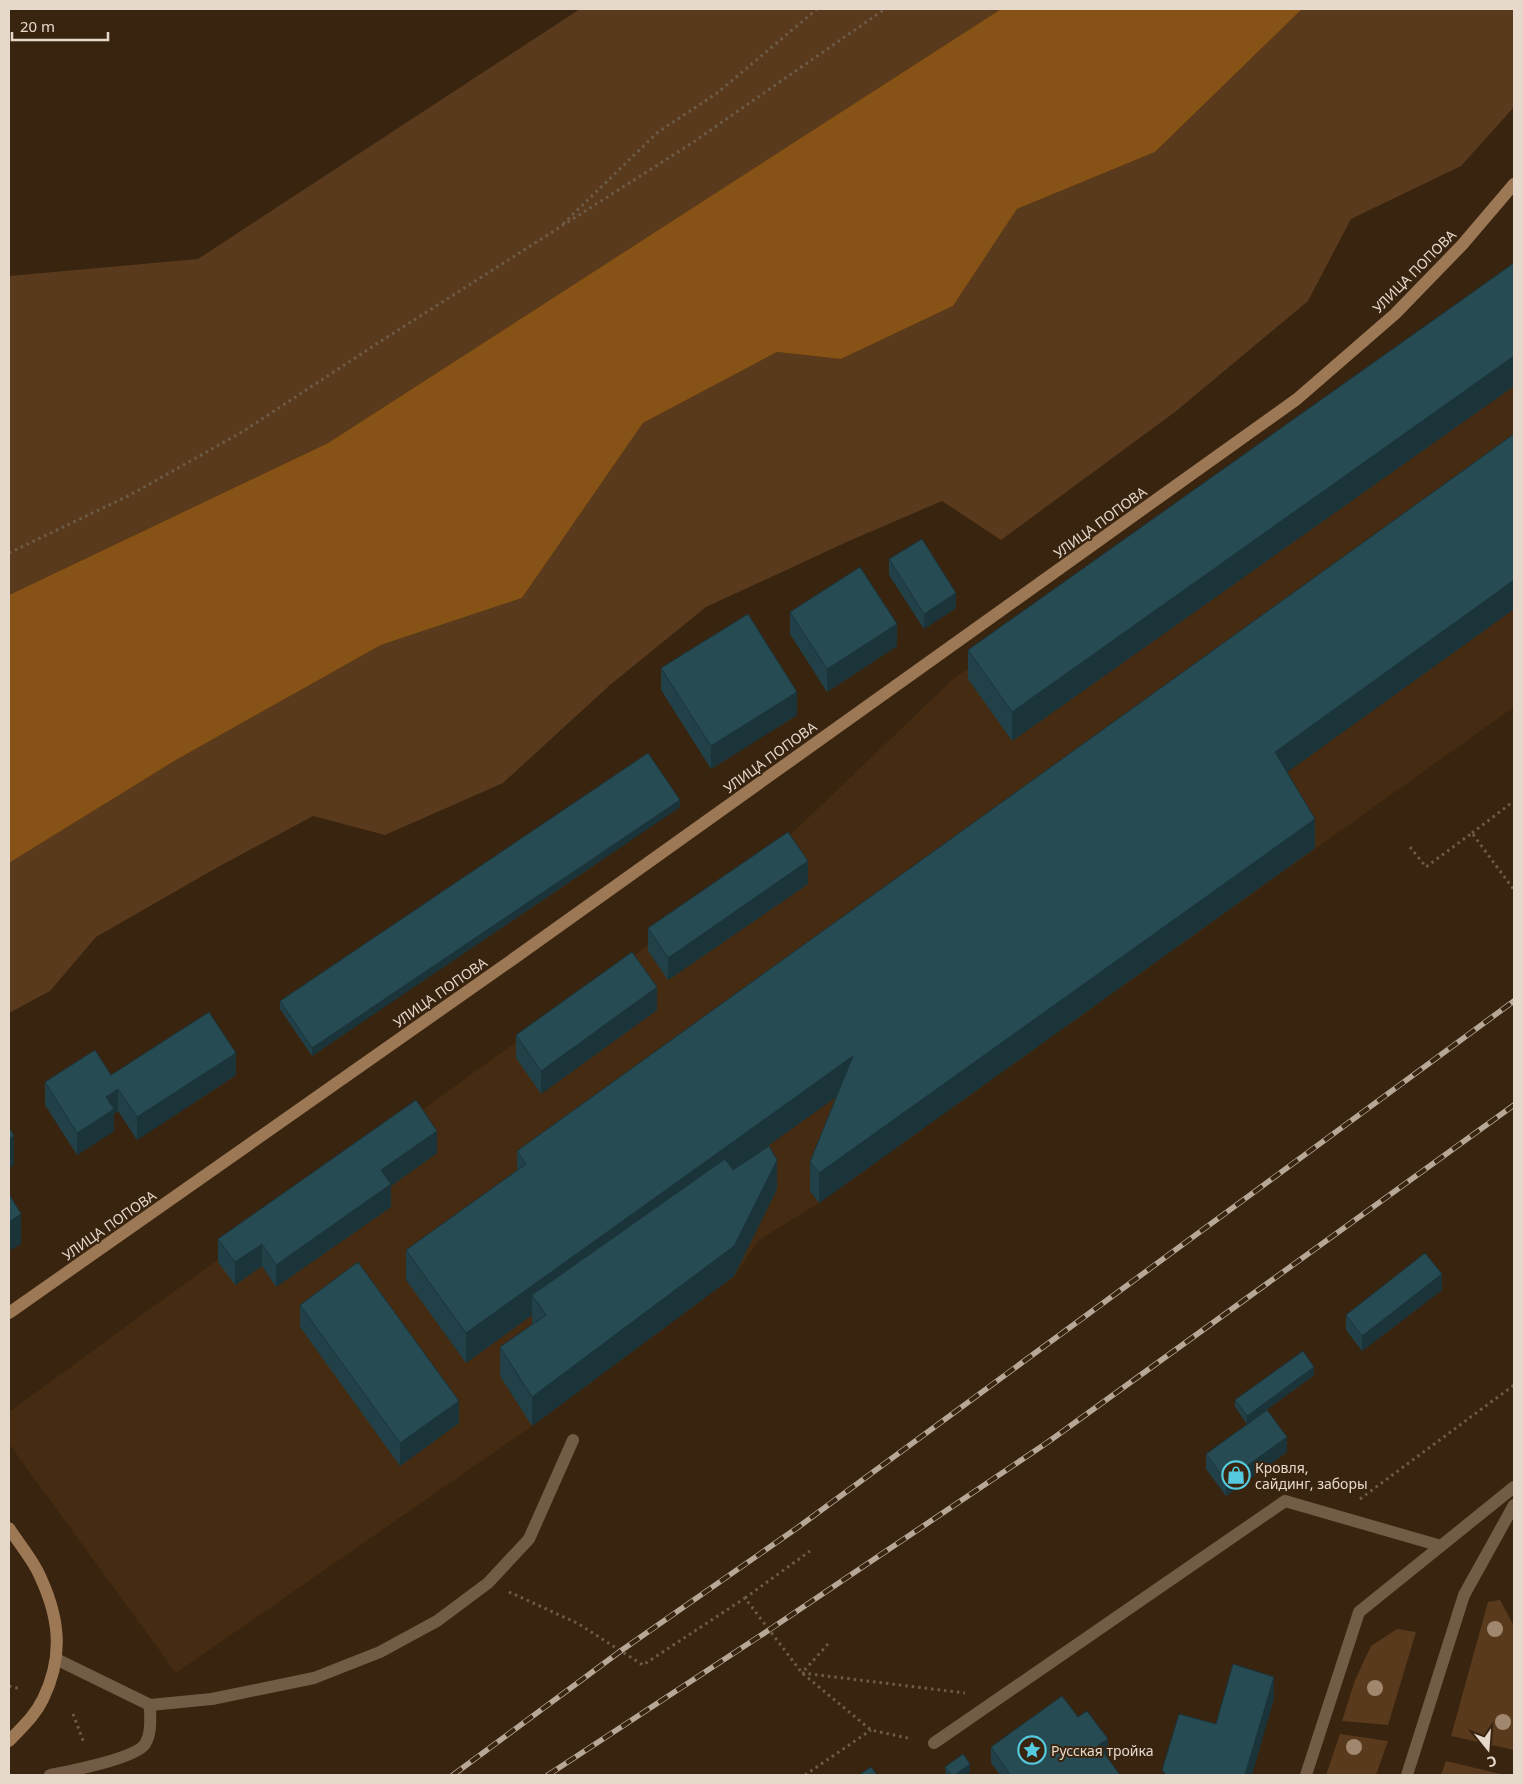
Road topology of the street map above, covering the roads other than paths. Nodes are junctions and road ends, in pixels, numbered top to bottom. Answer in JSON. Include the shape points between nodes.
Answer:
{"nodes":[{"id":1,"x":1514,"y":184,"type":"edge"},
{"id":2,"x":9,"y":1314,"type":"edge"},
{"id":3,"x":573,"y":1440,"type":"dead end"},
{"id":4,"x":1514,"y":1487,"type":"edge"},
{"id":5,"x":1514,"y":1505,"type":"edge"},
{"id":6,"x":9,"y":1528,"type":"edge"},
{"id":7,"x":1441,"y":1546,"type":"junction"},
{"id":8,"x":56,"y":1659,"type":"junction"},
{"id":9,"x":150,"y":1705,"type":"junction"},
{"id":10,"x":9,"y":1742,"type":"edge"},
{"id":11,"x":934,"y":1743,"type":"road end"},
{"id":12,"x":50,"y":1775,"type":"edge"},
{"id":13,"x":1306,"y":1775,"type":"edge"},
{"id":14,"x":1407,"y":1775,"type":"edge"}],
"edges":[{"from":1,"to":2,"type":"street","name":"УЛИЦА ПОПОВА","via":[[1462,245],[1395,314],[1297,399]]},
{"from":3,"to":9,"type":"lane","via":[[529,1539],[488,1583],[437,1622],[380,1652],[314,1678],[212,1699]]},
{"from":4,"to":7,"type":"lane"},
{"from":5,"to":14,"type":"lane","via":[[1464,1595]]},
{"from":6,"to":8,"type":"street","via":[[36,1568],[50,1601],[57,1632]]},
{"from":7,"to":11,"type":"lane","via":[[1285,1501]]},
{"from":7,"to":13,"type":"lane","via":[[1359,1612]]},
{"from":8,"to":9,"type":"lane"},
{"from":8,"to":10,"type":"street","via":[[43,1699]]},
{"from":9,"to":12,"type":"lane","via":[[150,1735],[144,1745],[134,1752],[93,1766]]}]}
